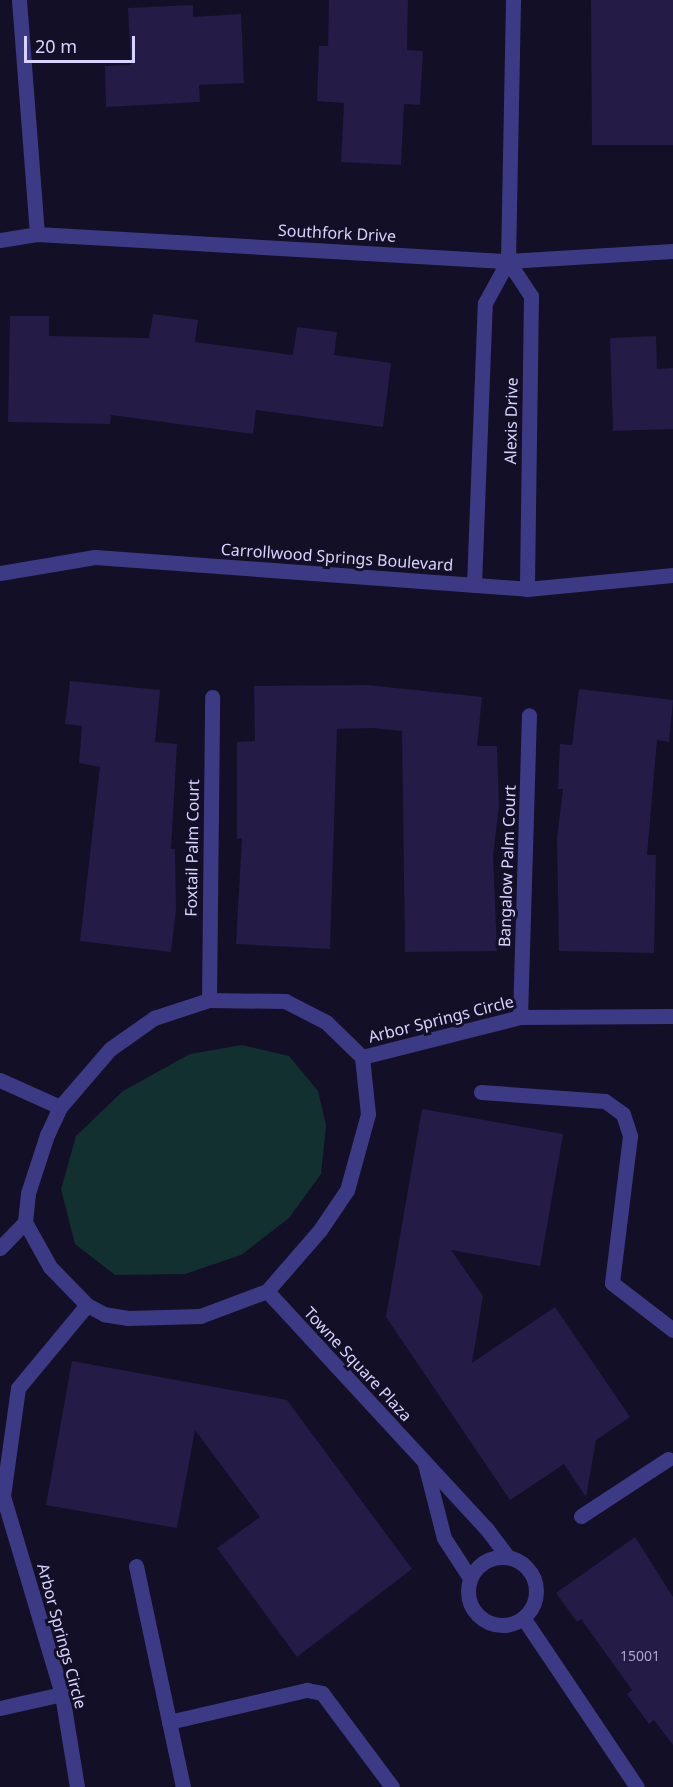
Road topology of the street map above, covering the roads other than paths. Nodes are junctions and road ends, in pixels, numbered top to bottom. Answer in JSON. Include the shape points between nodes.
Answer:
{"nodes":[{"id":1,"x":19,"y":0,"type":"edge"},
{"id":2,"x":513,"y":0,"type":"edge"},
{"id":3,"x":37,"y":234,"type":"junction"},
{"id":4,"x":0,"y":240,"type":"edge"},
{"id":5,"x":673,"y":251,"type":"edge"},
{"id":6,"x":508,"y":261,"type":"junction"},
{"id":7,"x":0,"y":573,"type":"edge"},
{"id":8,"x":673,"y":575,"type":"edge"},
{"id":9,"x":474,"y":585,"type":"junction"},
{"id":10,"x":527,"y":589,"type":"junction"},
{"id":11,"x":212,"y":697,"type":"dead end"},
{"id":12,"x":530,"y":715,"type":"dead end"},
{"id":13,"x":209,"y":1000,"type":"junction"},
{"id":14,"x":673,"y":1016,"type":"edge"},
{"id":15,"x":520,"y":1017,"type":"junction"},
{"id":16,"x":362,"y":1057,"type":"junction"},
{"id":17,"x":0,"y":1080,"type":"edge"},
{"id":18,"x":481,"y":1092,"type":"dead end"},
{"id":19,"x":60,"y":1107,"type":"junction"},
{"id":20,"x":25,"y":1222,"type":"junction"},
{"id":21,"x":0,"y":1248,"type":"edge"},
{"id":22,"x":267,"y":1291,"type":"junction"},
{"id":23,"x":87,"y":1305,"type":"junction"},
{"id":24,"x":673,"y":1330,"type":"edge"},
{"id":25,"x":671,"y":1460,"type":"edge"},
{"id":26,"x":424,"y":1461,"type":"junction"},
{"id":27,"x":2,"y":1496,"type":"edge"},
{"id":28,"x":582,"y":1516,"type":"dead end"},
{"id":29,"x":508,"y":1557,"type":"junction"},
{"id":30,"x":136,"y":1566,"type":"dead end"},
{"id":31,"x":470,"y":1578,"type":"junction"},
{"id":32,"x":524,"y":1619,"type":"junction"},
{"id":33,"x":62,"y":1694,"type":"junction"},
{"id":34,"x":0,"y":1708,"type":"edge"},
{"id":35,"x":169,"y":1722,"type":"junction"},
{"id":36,"x":77,"y":1787,"type":"edge"},
{"id":37,"x":183,"y":1787,"type":"edge"},
{"id":38,"x":392,"y":1787,"type":"edge"},
{"id":39,"x":637,"y":1787,"type":"edge"}],
"edges":[{"from":1,"to":3,"type":"street"},
{"from":2,"to":6,"type":"street","name":"Alexis Drive"},
{"from":3,"to":4,"type":"street","name":"Southfork Drive"},
{"from":3,"to":6,"type":"street","name":"Southfork Drive"},
{"from":5,"to":6,"type":"street","name":"Southfork Drive"},
{"from":6,"to":9,"type":"street","name":"Alexis Drive","via":[[484,303]]},
{"from":6,"to":10,"type":"street","name":"Alexis Drive","via":[[531,296]]},
{"from":7,"to":9,"type":"street","name":"Carrollwood Springs Boulevard","via":[[95,557]]},
{"from":8,"to":10,"type":"street","name":"Carrollwood Springs Boulevard"},
{"from":9,"to":10,"type":"street","name":"Carrollwood Springs Boulevard"},
{"from":11,"to":13,"type":"street","name":"Foxtail Palm Court"},
{"from":12,"to":15,"type":"street","name":"Bangalow Palm Court"},
{"from":13,"to":16,"type":"street","via":[[285,1001],[326,1022]]},
{"from":13,"to":19,"type":"street","via":[[154,1018],[110,1049]]},
{"from":14,"to":15,"type":"street","name":"Arbor Springs Circle"},
{"from":15,"to":16,"type":"street","name":"Arbor Springs Circle"},
{"from":16,"to":22,"type":"street","via":[[368,1114],[347,1190],[320,1230]]},
{"from":17,"to":19,"type":"street"},
{"from":18,"to":24,"type":"street","via":[[605,1101],[623,1114],[630,1136],[612,1283]]},
{"from":19,"to":20,"type":"street","via":[[28,1193]]},
{"from":20,"to":21,"type":"street"},
{"from":20,"to":23,"type":"street","via":[[50,1267]]},
{"from":22,"to":23,"type":"street","via":[[200,1316],[128,1318]]},
{"from":22,"to":26,"type":"street","name":"Towne Square Plaza"},
{"from":23,"to":27,"type":"street","name":"Arbor Springs Circle","via":[[18,1388]]},
{"from":25,"to":28,"type":"street"},
{"from":26,"to":29,"type":"street","name":"Towne Square Plaza"},
{"from":26,"to":31,"type":"street","name":"Towne Square Plaza","via":[[444,1538]]},
{"from":27,"to":33,"type":"street","name":"Arbor Springs Circle"},
{"from":29,"to":31,"type":"street","via":[[485,1561]]},
{"from":29,"to":32,"type":"street","name":"Towne Square Plaza","via":[[528,1568],[537,1588],[536,1600]]},
{"from":30,"to":35,"type":"street"},
{"from":31,"to":32,"type":"street","name":"Towne Square Plaza","via":[[469,1600],[481,1619],[502,1626]]},
{"from":32,"to":39,"type":"street"},
{"from":33,"to":34,"type":"street"},
{"from":33,"to":36,"type":"street","name":"Arbor Springs Circle"},
{"from":35,"to":37,"type":"street"},
{"from":35,"to":38,"type":"street","via":[[307,1690],[322,1693]]}]}
